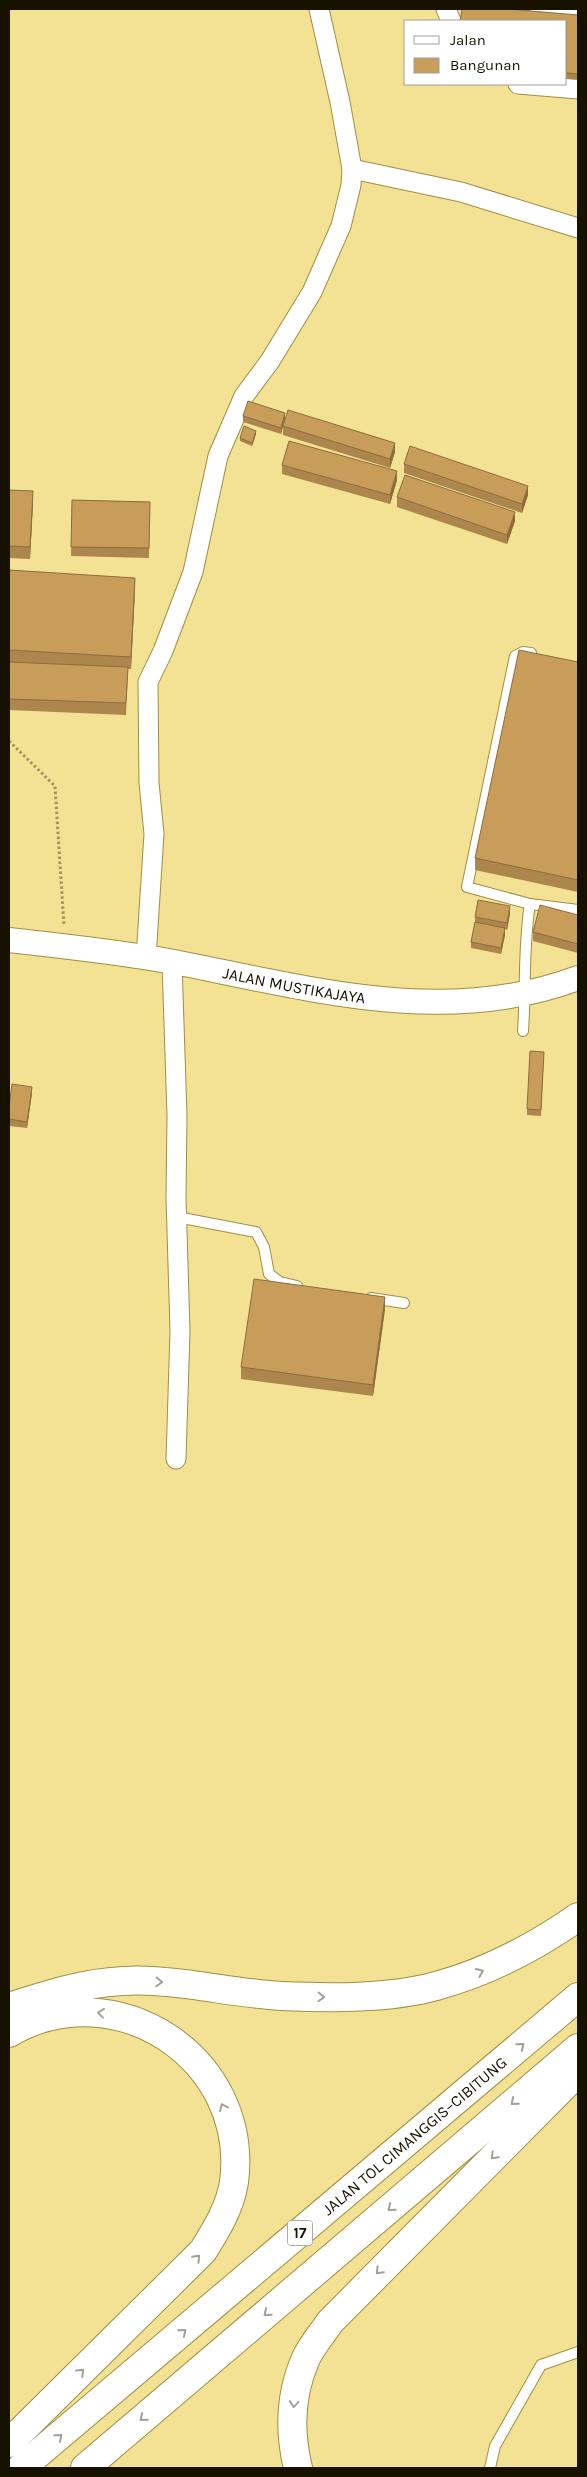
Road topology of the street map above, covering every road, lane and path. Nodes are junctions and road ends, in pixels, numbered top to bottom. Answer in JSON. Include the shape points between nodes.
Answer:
{"nodes":[{"id":1,"x":319,"y":9,"type":"edge"},
{"id":2,"x":539,"y":9,"type":"edge"},
{"id":3,"x":578,"y":11,"type":"edge"},
{"id":4,"x":530,"y":85,"type":"edge"},
{"id":5,"x":578,"y":89,"type":"edge"},
{"id":6,"x":352,"y":169,"type":"junction"},
{"id":7,"x":578,"y":228,"type":"edge"},
{"id":8,"x":540,"y":655,"type":"edge"},
{"id":9,"x":9,"y":741,"type":"edge"},
{"id":10,"x":530,"y":904,"type":"junction"},
{"id":11,"x":578,"y":910,"type":"edge"},
{"id":12,"x":63,"y":915,"type":"dead end"},
{"id":13,"x":9,"y":940,"type":"edge"},
{"id":14,"x":146,"y":958,"type":"junction"},
{"id":15,"x":172,"y":962,"type":"junction"},
{"id":16,"x":578,"y":978,"type":"edge"},
{"id":17,"x":526,"y":993,"type":"junction"},
{"id":18,"x":523,"y":1031,"type":"dead end"},
{"id":19,"x":177,"y":1217,"type":"junction"},
{"id":20,"x":303,"y":1287,"type":"edge"},
{"id":21,"x":358,"y":1296,"type":"edge"},
{"id":22,"x":404,"y":1303,"type":"dead end"},
{"id":23,"x":176,"y":1459,"type":"dead end"},
{"id":24,"x":578,"y":1917,"type":"edge"},
{"id":25,"x":578,"y":1997,"type":"edge"},
{"id":26,"x":9,"y":2007,"type":"edge"},
{"id":27,"x":9,"y":2033,"type":"edge"},
{"id":28,"x":578,"y":2048,"type":"edge"},
{"id":29,"x":578,"y":2072,"type":"edge"},
{"id":30,"x":578,"y":2352,"type":"edge"},
{"id":31,"x":9,"y":2443,"type":"edge"},
{"id":32,"x":21,"y":2468,"type":"edge"},
{"id":33,"x":84,"y":2468,"type":"edge"},
{"id":34,"x":298,"y":2468,"type":"edge"},
{"id":35,"x":490,"y":2468,"type":"edge"}],
"edges":[{"from":1,"to":6,"type":"street"},
{"from":2,"to":3,"type":"street"},
{"from":4,"to":5,"type":"street"},
{"from":6,"to":7,"type":"street","via":[[461,192]]},
{"from":6,"to":14,"type":"street","via":[[341,226],[312,292],[270,361],[244,396],[218,456],[193,572],[148,682],[149,783],[154,834]]},
{"from":8,"to":10,"type":"lane","via":[[523,652],[515,656],[466,883],[471,890]]},
{"from":9,"to":12,"type":"path","via":[[55,786]]},
{"from":10,"to":11,"type":"lane"},
{"from":10,"to":17,"type":"lane","via":[[525,935]]},
{"from":13,"to":14,"type":"street","name":"JALAN MUSTIKAJAYA"},
{"from":14,"to":15,"type":"street","name":"JALAN MUSTIKAJAYA"},
{"from":15,"to":17,"type":"street","name":"JALAN MUSTIKAJAYA","via":[[328,994],[408,1002],[464,1002]]},
{"from":15,"to":19,"type":"street"},
{"from":16,"to":17,"type":"street","name":"JALAN MUSTIKAJAYA"},
{"from":17,"to":18,"type":"lane"},
{"from":19,"to":20,"type":"lane","via":[[256,1232],[264,1247],[269,1274],[280,1282]]},
{"from":19,"to":23,"type":"street","via":[[180,1331]]},
{"from":21,"to":22,"type":"lane"},
{"from":26,"to":24,"type":"highway","one_way":true,"via":[[86,1985],[124,1981],[167,1982],[279,1996],[329,1997],[434,1987],[476,1974],[524,1951]]},
{"from":32,"to":25,"type":"highway","name":"JALAN TOL CIMANGGIS–CIBITUNG","number":"17","one_way":true},
{"from":31,"to":27,"type":"highway","one_way":true,"via":[[203,2251],[223,2218],[234,2183],[234,2148],[228,2116],[210,2078],[189,2054],[156,2029],[125,2016],[86,2012],[51,2016]]},
{"from":28,"to":33,"type":"highway","number":"17","one_way":true},
{"from":29,"to":34,"type":"highway","one_way":true,"via":[[330,2322],[307,2358],[294,2397],[291,2440]]},
{"from":30,"to":35,"type":"lane","via":[[541,2364],[494,2446]]}]}
